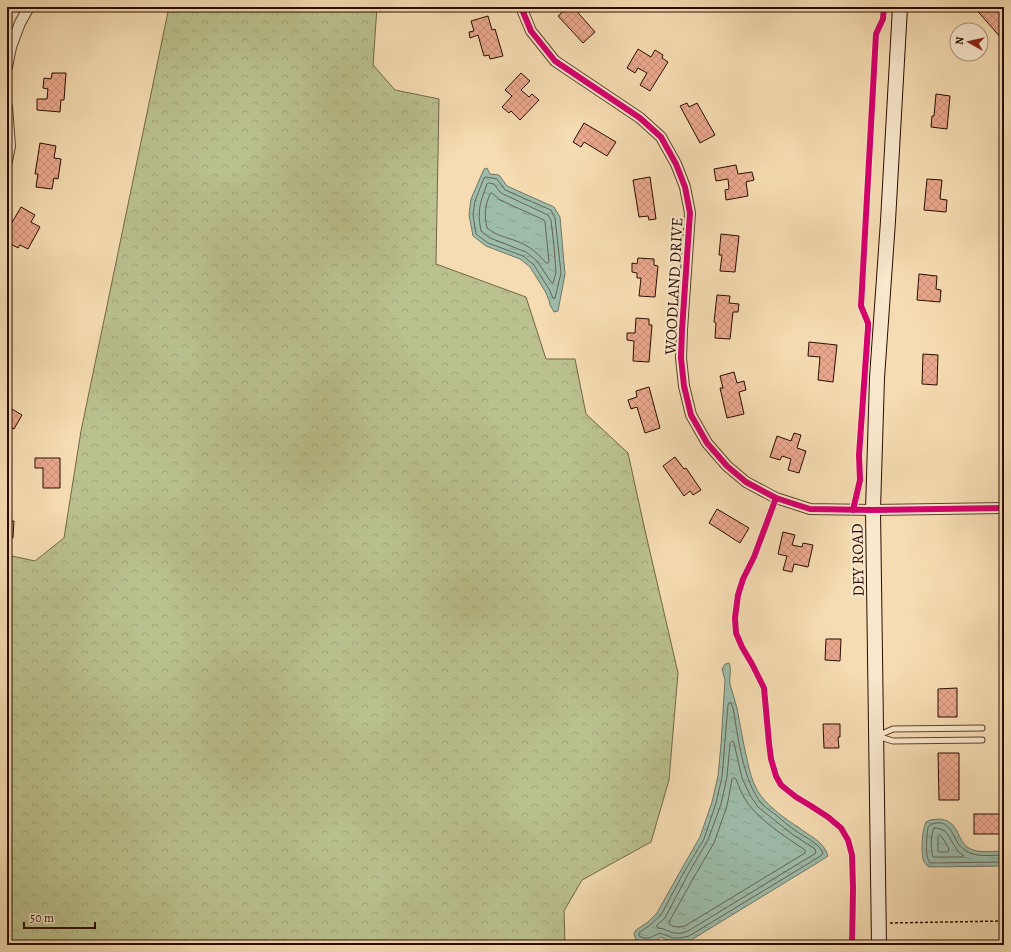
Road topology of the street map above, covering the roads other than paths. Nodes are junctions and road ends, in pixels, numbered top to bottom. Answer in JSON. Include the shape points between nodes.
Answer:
{"nodes":[{"id":1,"x":29,"y":7,"type":"edge"},
{"id":2,"x":521,"y":7,"type":"edge"},
{"id":3,"x":900,"y":7,"type":"edge"},
{"id":4,"x":7,"y":67,"type":"edge"},
{"id":5,"x":7,"y":107,"type":"edge"},
{"id":6,"x":7,"y":161,"type":"edge"},
{"id":7,"x":1004,"y":508,"type":"edge"},
{"id":8,"x":873,"y":510,"type":"junction"},
{"id":9,"x":982,"y":728,"type":"dead end"},
{"id":10,"x":877,"y":736,"type":"junction"},
{"id":11,"x":982,"y":740,"type":"dead end"},
{"id":12,"x":879,"y":945,"type":"edge"}],
"edges":[{"from":1,"to":4,"type":"street","via":[[11,47]]},
{"from":2,"to":8,"type":"street","name":"WOODLAND DRIVE","via":[[532,32],[555,60],[640,118],[661,137],[676,164],[685,187],[690,213],[681,358],[684,386],[692,415],[707,443],[727,466],[746,482],[776,498],[810,509]]},
{"from":3,"to":8,"type":"main road","name":"DEY ROAD","via":[[877,378]]},
{"from":5,"to":6,"type":"street","via":[[10,146]]},
{"from":7,"to":8,"type":"street","name":"WOODLAND DRIVE"},
{"from":8,"to":10,"type":"main road","name":"DEY ROAD"},
{"from":9,"to":10,"type":"lane","via":[[893,729]]},
{"from":10,"to":11,"type":"lane","via":[[893,741]]},
{"from":10,"to":12,"type":"main road","name":"DEY ROAD"}]}
